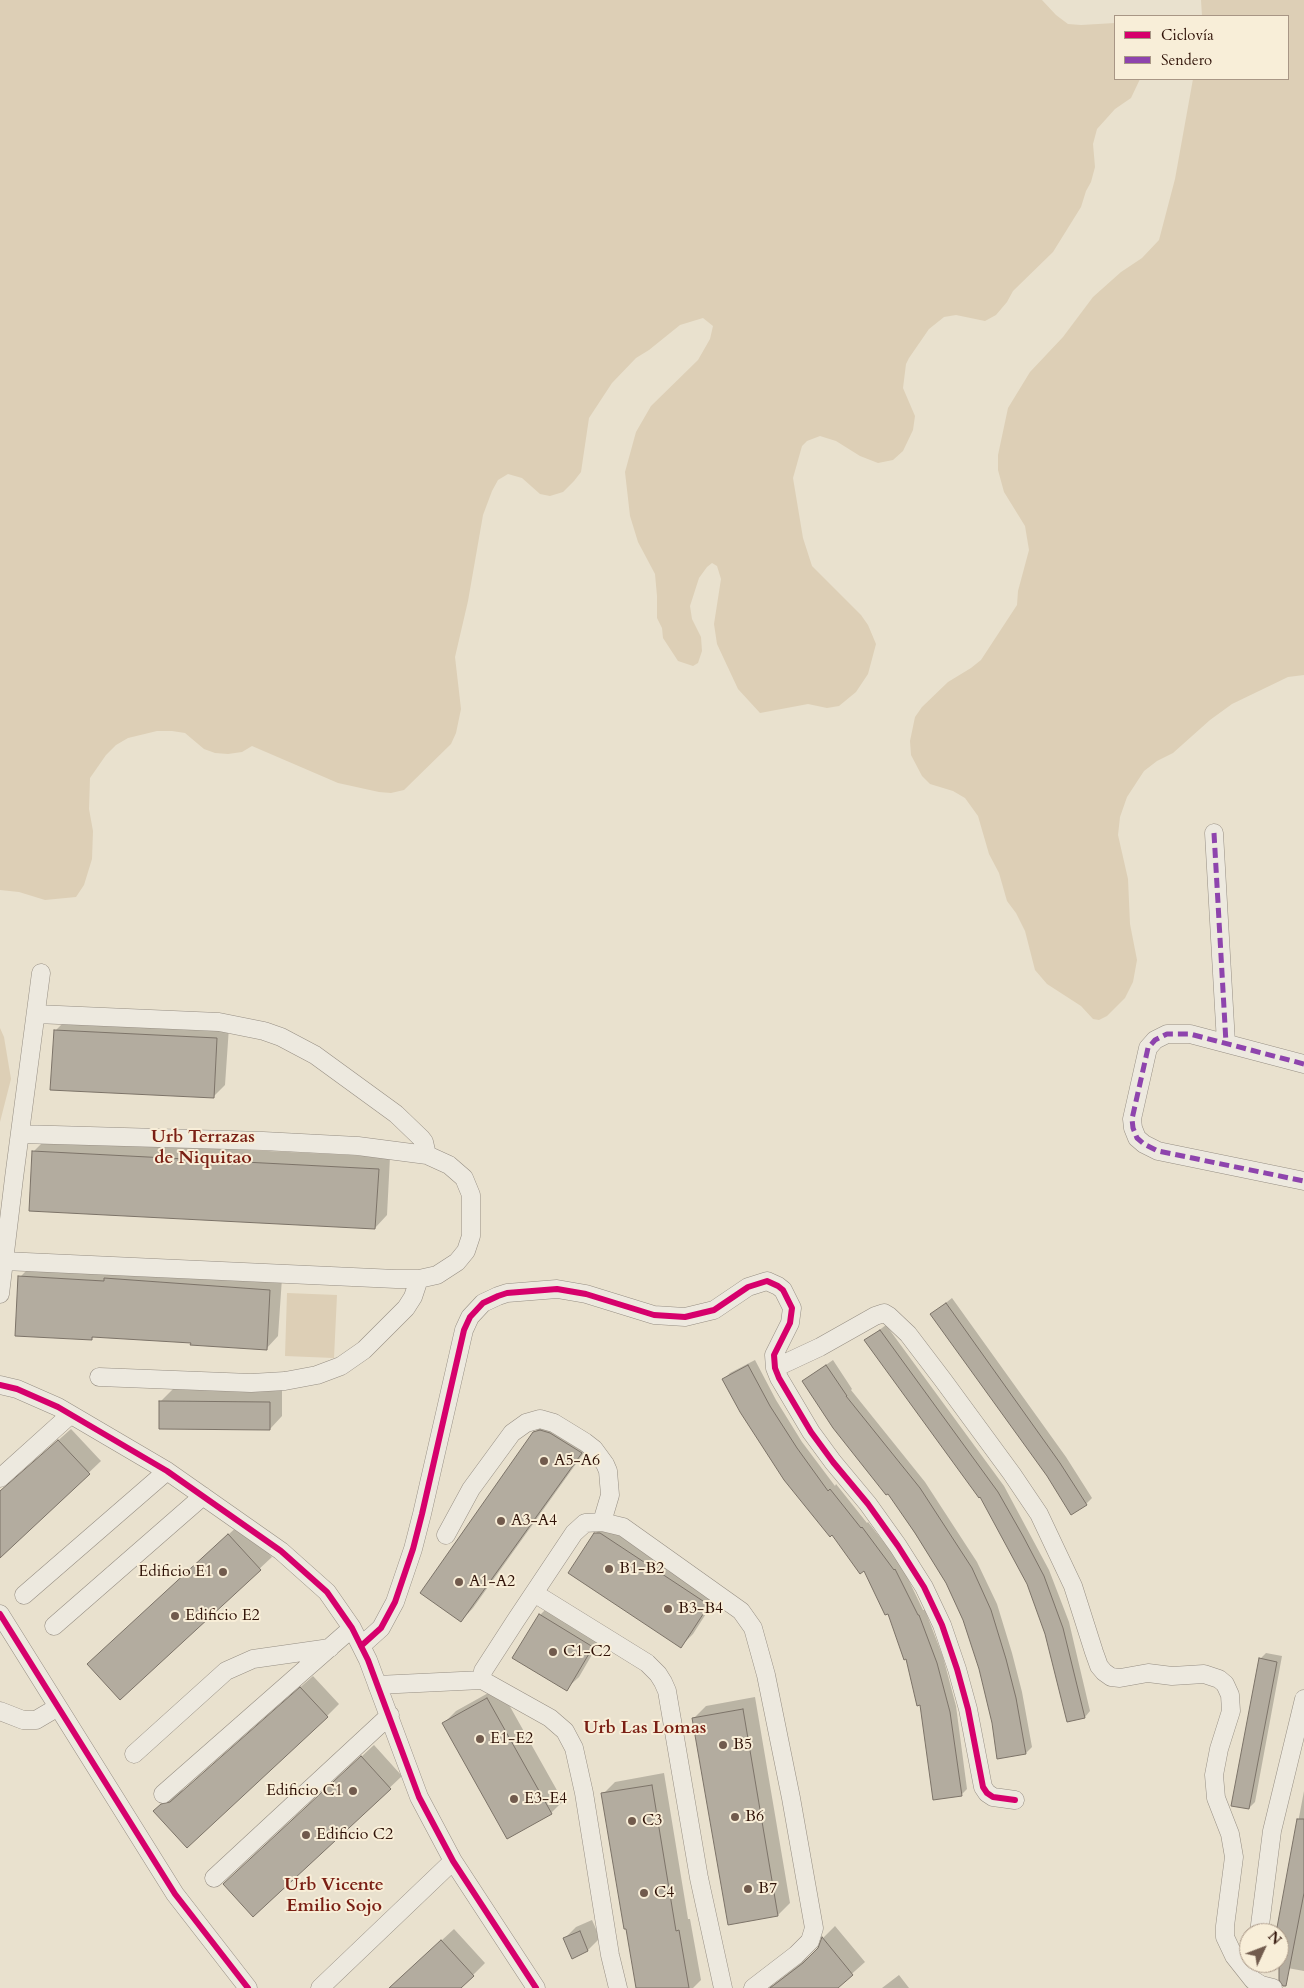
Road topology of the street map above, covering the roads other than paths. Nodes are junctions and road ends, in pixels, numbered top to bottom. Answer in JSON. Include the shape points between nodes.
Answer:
{"nodes":[{"id":1,"x":1214,"y":833,"type":"dead end"},
{"id":2,"x":42,"y":973,"type":"dead end"},
{"id":3,"x":36,"y":1014,"type":"junction"},
{"id":4,"x":1226,"y":1043,"type":"junction"},
{"id":5,"x":1304,"y":1064,"type":"edge"},
{"id":6,"x":20,"y":1134,"type":"junction"},
{"id":7,"x":427,"y":1155,"type":"junction"},
{"id":8,"x":1304,"y":1181,"type":"edge"},
{"id":9,"x":4,"y":1261,"type":"junction"},
{"id":10,"x":419,"y":1279,"type":"junction"},
{"id":11,"x":0,"y":1294,"type":"edge"},
{"id":12,"x":775,"y":1368,"type":"junction"},
{"id":13,"x":99,"y":1377,"type":"dead end"},
{"id":14,"x":0,"y":1385,"type":"edge"},
{"id":15,"x":70,"y":1415,"type":"junction"},
{"id":16,"x":167,"y":1471,"type":"junction"},
{"id":17,"x":0,"y":1478,"type":"edge"},
{"id":18,"x":203,"y":1496,"type":"junction"},
{"id":19,"x":602,"y":1522,"type":"junction"},
{"id":20,"x":446,"y":1536,"type":"dead end"},
{"id":21,"x":534,"y":1593,"type":"junction"},
{"id":22,"x":24,"y":1595,"type":"dead end"},
{"id":23,"x":0,"y":1614,"type":"edge"},
{"id":24,"x":54,"y":1626,"type":"dead end"},
{"id":25,"x":352,"y":1628,"type":"junction"},
{"id":26,"x":361,"y":1646,"type":"junction"},
{"id":27,"x":330,"y":1648,"type":"junction"},
{"id":28,"x":482,"y":1680,"type":"junction"},
{"id":29,"x":377,"y":1685,"type":"junction"},
{"id":30,"x":1304,"y":1699,"type":"edge"},
{"id":31,"x":58,"y":1707,"type":"junction"},
{"id":32,"x":0,"y":1711,"type":"edge"},
{"id":33,"x":390,"y":1715,"type":"junction"},
{"id":34,"x":134,"y":1754,"type":"dead end"},
{"id":35,"x":163,"y":1794,"type":"dead end"},
{"id":36,"x":1015,"y":1800,"type":"dead end"},
{"id":37,"x":453,"y":1861,"type":"junction"},
{"id":38,"x":214,"y":1878,"type":"dead end"},
{"id":39,"x":1260,"y":1923,"type":"edge"},
{"id":40,"x":1239,"y":1960,"type":"edge"},
{"id":41,"x":1252,"y":1973,"type":"edge"},
{"id":42,"x":532,"y":1986,"type":"edge"},
{"id":43,"x":248,"y":1988,"type":"edge"},
{"id":44,"x":320,"y":1988,"type":"edge"},
{"id":45,"x":618,"y":1988,"type":"edge"},
{"id":46,"x":723,"y":1988,"type":"edge"},
{"id":47,"x":753,"y":1988,"type":"edge"},
{"id":48,"x":1272,"y":1988,"type":"edge"}],
"edges":[{"from":1,"to":4,"type":"street"},
{"from":2,"to":3,"type":"street"},
{"from":3,"to":6,"type":"street"},
{"from":3,"to":7,"type":"street","via":[[219,1022],[264,1031],[315,1055],[396,1114],[421,1138]]},
{"from":4,"to":5,"type":"street"},
{"from":4,"to":8,"type":"street","via":[[1178,1033],[1167,1034],[1152,1043],[1134,1106],[1132,1124],[1135,1134],[1144,1144],[1158,1151]]},
{"from":6,"to":7,"type":"street","via":[[263,1141],[358,1146]]},
{"from":6,"to":9,"type":"street"},
{"from":7,"to":10,"type":"street","via":[[449,1165],[464,1178],[471,1195],[472,1236],[457,1262],[437,1275]]},
{"from":9,"to":10,"type":"street"},
{"from":9,"to":11,"type":"street"},
{"from":10,"to":13,"type":"street","via":[[410,1303],[364,1350],[341,1366],[323,1373],[260,1383]]},
{"from":12,"to":26,"type":"street","via":[[774,1355],[790,1323],[792,1308],[783,1290],[767,1281],[748,1287],[714,1310],[676,1317],[654,1315],[586,1294],[557,1289],[506,1293],[489,1299],[474,1312],[464,1330],[420,1523],[395,1602],[381,1628]]},
{"from":12,"to":36,"type":"street","via":[[811,1432],[868,1504],[924,1587],[957,1669],[983,1787],[993,1797]]},
{"from":12,"to":40,"type":"street","via":[[875,1316],[884,1313],[889,1316],[908,1334],[943,1380],[1039,1514],[1073,1586],[1099,1666],[1104,1672],[1120,1678],[1148,1673],[1172,1676],[1204,1674],[1225,1684],[1231,1710],[1214,1775],[1216,1798],[1230,1834],[1234,1857],[1225,1937]]},
{"from":14,"to":15,"type":"street","via":[[17,1389]]},
{"from":15,"to":16,"type":"street"},
{"from":15,"to":17,"type":"street"},
{"from":16,"to":18,"type":"street"},
{"from":16,"to":22,"type":"street"},
{"from":18,"to":24,"type":"street"},
{"from":18,"to":25,"type":"street","via":[[281,1551],[327,1592]]},
{"from":19,"to":20,"type":"street","via":[[610,1496],[605,1464],[585,1442],[554,1423],[540,1420],[526,1422],[512,1433],[478,1477]]},
{"from":19,"to":21,"type":"street","via":[[585,1523],[579,1527]]},
{"from":19,"to":47,"type":"street","via":[[623,1527],[732,1604],[748,1620],[756,1638],[792,1798],[814,1928],[810,1941],[796,1955]]},
{"from":21,"to":28,"type":"street","via":[[483,1671]]},
{"from":21,"to":46,"type":"street","via":[[647,1663],[663,1682]]},
{"from":23,"to":31,"type":"street"},
{"from":25,"to":26,"type":"street"},
{"from":25,"to":27,"type":"street"},
{"from":26,"to":29,"type":"street"},
{"from":27,"to":34,"type":"street","via":[[253,1659],[226,1671]]},
{"from":27,"to":35,"type":"street"},
{"from":28,"to":29,"type":"street"},
{"from":28,"to":45,"type":"street","via":[[550,1718],[570,1739],[584,1793]]},
{"from":29,"to":33,"type":"street"},
{"from":30,"to":39,"type":"street","via":[[1272,1831]]},
{"from":31,"to":32,"type":"street","via":[[36,1720],[23,1720]]},
{"from":31,"to":43,"type":"street","via":[[176,1894]]},
{"from":33,"to":37,"type":"street","via":[[419,1797]]},
{"from":33,"to":38,"type":"street"},
{"from":37,"to":42,"type":"street"},
{"from":37,"to":44,"type":"street"},
{"from":41,"to":48,"type":"street","via":[[1257,1983]]}]}
